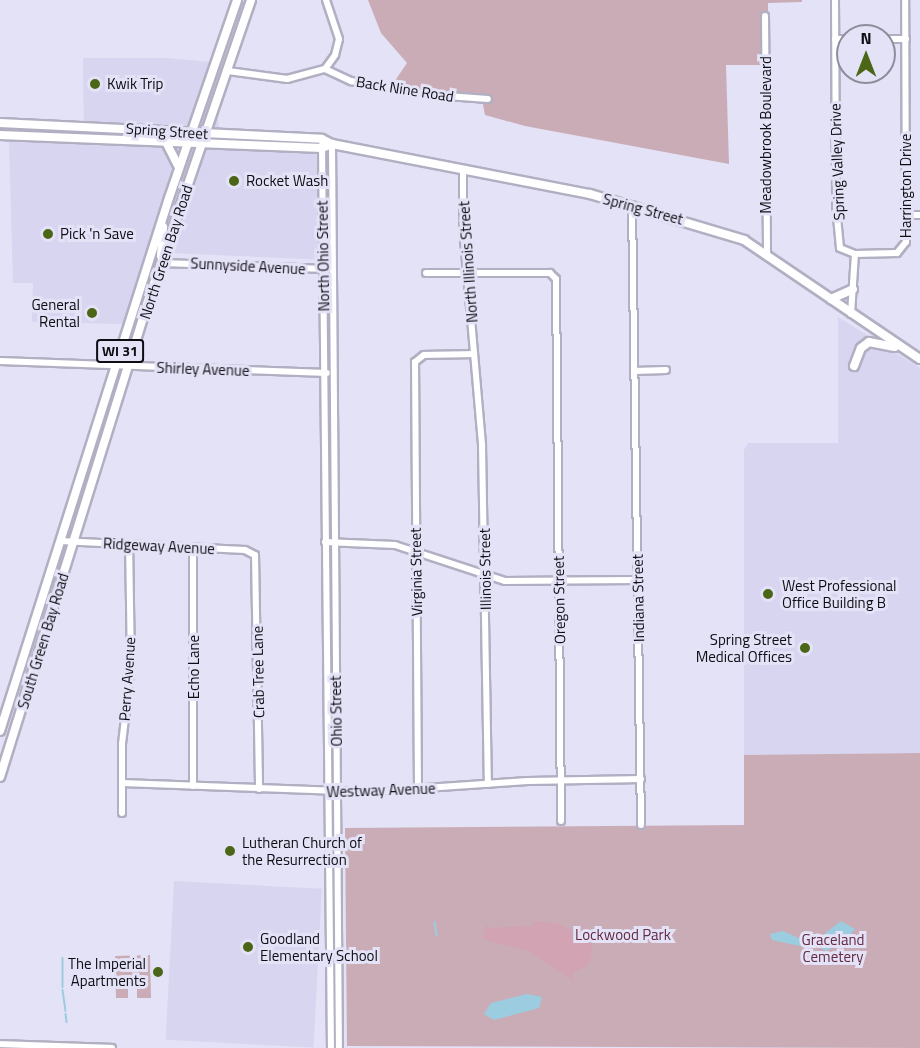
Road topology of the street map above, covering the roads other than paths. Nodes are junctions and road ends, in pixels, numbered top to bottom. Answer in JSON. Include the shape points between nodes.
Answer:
{"nodes":[{"id":1,"x":237,"y":0,"type":"edge"},
{"id":2,"x":251,"y":0,"type":"edge"},
{"id":3,"x":326,"y":0,"type":"edge"},
{"id":4,"x":835,"y":0,"type":"edge"},
{"id":5,"x":905,"y":0,"type":"edge"},
{"id":6,"x":765,"y":16,"type":"dead end"},
{"id":7,"x":835,"y":39,"type":"joint"},
{"id":8,"x":896,"y":39,"type":"edge"},
{"id":9,"x":906,"y":39,"type":"junction"},
{"id":10,"x":325,"y":69,"type":"junction"},
{"id":11,"x":228,"y":71,"type":"junction"},
{"id":12,"x":488,"y":99,"type":"dead end"},
{"id":13,"x":0,"y":123,"type":"edge"},
{"id":14,"x":191,"y":130,"type":"junction"},
{"id":15,"x":0,"y":135,"type":"edge"},
{"id":16,"x":203,"y":139,"type":"junction"},
{"id":17,"x":165,"y":140,"type":"junction"},
{"id":18,"x":188,"y":142,"type":"junction"},
{"id":19,"x":322,"y":144,"type":"junction"},
{"id":20,"x":332,"y":144,"type":"junction"},
{"id":21,"x":463,"y":170,"type":"junction"},
{"id":22,"x":177,"y":172,"type":"junction"},
{"id":23,"x":322,"y":178,"type":"junction"},
{"id":24,"x":332,"y":178,"type":"junction"},
{"id":25,"x":632,"y":205,"type":"junction"},
{"id":26,"x":332,"y":207,"type":"junction"},
{"id":27,"x":322,"y":209,"type":"junction"},
{"id":28,"x":920,"y":214,"type":"edge"},
{"id":29,"x":906,"y":215,"type":"junction"},
{"id":30,"x":163,"y":221,"type":"junction"},
{"id":31,"x":767,"y":253,"type":"junction"},
{"id":32,"x":855,"y":254,"type":"junction"},
{"id":33,"x":163,"y":262,"type":"junction"},
{"id":34,"x":148,"y":264,"type":"junction"},
{"id":35,"x":323,"y":269,"type":"junction"},
{"id":36,"x":332,"y":270,"type":"junction"},
{"id":37,"x":426,"y":273,"type":"dead end"},
{"id":38,"x":467,"y":274,"type":"junction"},
{"id":39,"x":853,"y":289,"type":"junction"},
{"id":40,"x":831,"y":299,"type":"junction"},
{"id":41,"x":147,"y":304,"type":"junction"},
{"id":42,"x":851,"y":314,"type":"junction"},
{"id":43,"x":910,"y":353,"type":"junction"},
{"id":44,"x":474,"y":354,"type":"junction"},
{"id":45,"x":920,"y":359,"type":"edge"},
{"id":46,"x":0,"y":361,"type":"edge"},
{"id":47,"x":116,"y":365,"type":"junction"},
{"id":48,"x":129,"y":366,"type":"junction"},
{"id":49,"x":854,"y":366,"type":"dead end"},
{"id":50,"x":666,"y":370,"type":"dead end"},
{"id":51,"x":634,"y":371,"type":"junction"},
{"id":52,"x":324,"y":374,"type":"junction"},
{"id":53,"x":333,"y":374,"type":"junction"},
{"id":54,"x":324,"y":435,"type":"junction"},
{"id":55,"x":333,"y":436,"type":"junction"},
{"id":56,"x":324,"y":489,"type":"junction"},
{"id":57,"x":334,"y":489,"type":"junction"},
{"id":58,"x":71,"y":505,"type":"joint"},
{"id":59,"x":86,"y":505,"type":"joint"},
{"id":60,"x":60,"y":541,"type":"junction"},
{"id":61,"x":334,"y":541,"type":"junction"},
{"id":62,"x":74,"y":542,"type":"junction"},
{"id":63,"x":325,"y":542,"type":"junction"},
{"id":64,"x":129,"y":545,"type":"junction"},
{"id":65,"x":193,"y":548,"type":"junction"},
{"id":66,"x":416,"y":552,"type":"junction"},
{"id":67,"x":255,"y":556,"type":"joint"},
{"id":68,"x":485,"y":575,"type":"junction"},
{"id":69,"x":638,"y":580,"type":"junction"},
{"id":70,"x":559,"y":582,"type":"junction"},
{"id":71,"x":326,"y":626,"type":"junction"},
{"id":72,"x":335,"y":626,"type":"junction"},
{"id":73,"x":327,"y":700,"type":"junction"},
{"id":74,"x":336,"y":701,"type":"junction"},
{"id":75,"x":0,"y":731,"type":"edge"},
{"id":76,"x":0,"y":777,"type":"edge"},
{"id":77,"x":641,"y":779,"type":"junction"},
{"id":78,"x":561,"y":781,"type":"junction"},
{"id":79,"x":122,"y":783,"type":"junction"},
{"id":80,"x":488,"y":784,"type":"junction"},
{"id":81,"x":193,"y":786,"type":"junction"},
{"id":82,"x":259,"y":789,"type":"junction"},
{"id":83,"x":418,"y":789,"type":"junction"},
{"id":84,"x":328,"y":792,"type":"junction"},
{"id":85,"x":337,"y":792,"type":"junction"},
{"id":86,"x":122,"y":813,"type":"dead end"},
{"id":87,"x":561,"y":821,"type":"dead end"},
{"id":88,"x":641,"y":825,"type":"dead end"},
{"id":89,"x":330,"y":963,"type":"junction"},
{"id":90,"x":339,"y":963,"type":"junction"},
{"id":91,"x":0,"y":1044,"type":"edge"},
{"id":92,"x":52,"y":1047,"type":"edge"},
{"id":93,"x":112,"y":1048,"type":"edge"},
{"id":94,"x":330,"y":1048,"type":"edge"},
{"id":95,"x":339,"y":1048,"type":"edge"}],
"edges":[{"from":1,"to":14,"type":"main road","name":"North Green Bay Road","number":"WI 31"},
{"from":2,"to":11,"type":"main road","name":"North Green Bay Road","number":"WI 31"},
{"from":3,"to":10,"type":"street","via":[[339,39],[335,56]]},
{"from":4,"to":7,"type":"street","name":"Spring Valley Drive"},
{"from":5,"to":9,"type":"street","name":"Harrington Drive"},
{"from":6,"to":31,"type":"street","name":"Meadowbrook Boulevard"},
{"from":7,"to":32,"type":"street","name":"Spring Valley Drive","via":[[840,245],[844,253]]},
{"from":8,"to":9,"type":"street"},
{"from":9,"to":29,"type":"street","name":"Harrington Drive"},
{"from":10,"to":11,"type":"street","via":[[287,79]]},
{"from":10,"to":12,"type":"street","name":"Back Nine Road","via":[[351,81],[420,94]]},
{"from":11,"to":16,"type":"main road","name":"North Green Bay Road","number":"WI 31"},
{"from":13,"to":14,"type":"main road","name":"Spring Street"},
{"from":14,"to":16,"type":"main road","name":"Spring Street"},
{"from":14,"to":18,"type":"main road","name":"North Green Bay Road","number":"WI 31"},
{"from":15,"to":17,"type":"main road","name":"Spring Street"},
{"from":16,"to":18,"type":"main road","name":"Spring Street"},
{"from":16,"to":19,"type":"main road","name":"Spring Street"},
{"from":16,"to":33,"type":"main road","name":"North Green Bay Road","number":"WI 31"},
{"from":17,"to":18,"type":"main road","name":"Spring Street"},
{"from":17,"to":22,"type":"main road","via":[[178,160]]},
{"from":18,"to":22,"type":"main road","name":"North Green Bay Road","number":"WI 31"},
{"from":19,"to":20,"type":"main road","name":"Spring Street"},
{"from":19,"to":23,"type":"street","name":"North Ohio Street"},
{"from":20,"to":21,"type":"main road","name":"Spring Street"},
{"from":20,"to":24,"type":"street","name":"North Ohio Street"},
{"from":21,"to":25,"type":"main road","name":"Spring Street"},
{"from":21,"to":38,"type":"street","name":"North Illinois Street"},
{"from":22,"to":30,"type":"main road","name":"North Green Bay Road","number":"WI 31"},
{"from":23,"to":24,"type":"street"},
{"from":23,"to":27,"type":"street","name":"North Ohio Street"},
{"from":24,"to":26,"type":"street","name":"North Ohio Street"},
{"from":25,"to":31,"type":"main road","name":"Spring Street","via":[[730,234]]},
{"from":25,"to":51,"type":"street","name":"Indiana Street"},
{"from":26,"to":27,"type":"street"},
{"from":26,"to":36,"type":"street","name":"North Ohio Street"},
{"from":27,"to":35,"type":"street","name":"North Ohio Street"},
{"from":28,"to":29,"type":"street"},
{"from":29,"to":32,"type":"street","name":"Harrington Drive","via":[[906,242],[900,251]]},
{"from":30,"to":33,"type":"main road"},
{"from":30,"to":34,"type":"main road","name":"North Green Bay Road","number":"WI 31"},
{"from":31,"to":40,"type":"main road","name":"Spring Street"},
{"from":32,"to":39,"type":"street"},
{"from":33,"to":35,"type":"street","name":"Sunnyside Avenue"},
{"from":33,"to":41,"type":"main road","name":"North Green Bay Road","number":"WI 31"},
{"from":34,"to":41,"type":"main road"},
{"from":34,"to":47,"type":"main road","name":"North Green Bay Road","number":"WI 31"},
{"from":35,"to":36,"type":"street","name":"Sunnyside Avenue"},
{"from":35,"to":52,"type":"street","name":"North Ohio Street"},
{"from":36,"to":53,"type":"street","name":"North Ohio Street"},
{"from":37,"to":38,"type":"street"},
{"from":38,"to":44,"type":"street","name":"North Illinois Street"},
{"from":38,"to":70,"type":"street","name":"Oregon Street","via":[[550,273],[556,281]]},
{"from":39,"to":40,"type":"main road","via":[[843,297]]},
{"from":39,"to":42,"type":"street"},
{"from":40,"to":42,"type":"main road","name":"Spring Street"},
{"from":41,"to":48,"type":"main road","name":"North Green Bay Road","number":"WI 31"},
{"from":42,"to":43,"type":"main road","name":"Spring Street"},
{"from":43,"to":45,"type":"main road","name":"Spring Street"},
{"from":43,"to":49,"type":"main road","via":[[868,342],[861,348]]},
{"from":44,"to":66,"type":"street","name":"Virginia Street","via":[[418,357]]},
{"from":44,"to":68,"type":"street","name":"Illinois Street","via":[[482,446]]},
{"from":46,"to":47,"type":"street","name":"Shirley Avenue"},
{"from":47,"to":48,"type":"street","name":"Shirley Avenue"},
{"from":47,"to":58,"type":"main road","name":"North Green Bay Road","number":"WI 31"},
{"from":48,"to":52,"type":"street","name":"Shirley Avenue"},
{"from":48,"to":59,"type":"main road","name":"North Green Bay Road","number":"WI 31"},
{"from":50,"to":51,"type":"street"},
{"from":51,"to":69,"type":"street","name":"Indiana Street"},
{"from":52,"to":53,"type":"street","name":"Shirley Avenue"},
{"from":52,"to":54,"type":"street","name":"Ohio Street"},
{"from":53,"to":55,"type":"street","name":"Ohio Street"},
{"from":54,"to":55,"type":"street"},
{"from":54,"to":56,"type":"street","name":"Ohio Street"},
{"from":55,"to":57,"type":"street","name":"Ohio Street"},
{"from":56,"to":57,"type":"street"},
{"from":56,"to":63,"type":"street","name":"Ohio Street"},
{"from":57,"to":61,"type":"street","name":"Ohio Street"},
{"from":58,"to":60,"type":"main road","name":"South Green Bay Road","number":"WI 31"},
{"from":59,"to":62,"type":"main road","name":"South Green Bay Road","number":"WI 31"},
{"from":60,"to":62,"type":"street","name":"Ridgeway Avenue"},
{"from":60,"to":75,"type":"main road","name":"South Green Bay Road","number":"WI 31"},
{"from":61,"to":63,"type":"street"},
{"from":61,"to":66,"type":"street","via":[[385,543]]},
{"from":61,"to":72,"type":"street","name":"Ohio Street"},
{"from":62,"to":64,"type":"street","name":"Ridgeway Avenue"},
{"from":62,"to":76,"type":"main road","name":"South Green Bay Road","number":"WI 31"},
{"from":63,"to":71,"type":"street","name":"Ohio Street"},
{"from":64,"to":65,"type":"street","name":"Ridgeway Avenue"},
{"from":64,"to":79,"type":"street","name":"Perry Avenue","via":[[130,667]]},
{"from":65,"to":67,"type":"street","name":"Ridgeway Avenue","via":[[245,550]]},
{"from":65,"to":81,"type":"street","name":"Echo Lane"},
{"from":66,"to":68,"type":"street"},
{"from":66,"to":83,"type":"street","name":"Virginia Street"},
{"from":67,"to":82,"type":"street","name":"Crab Tree Lane"},
{"from":68,"to":70,"type":"street","via":[[516,582]]},
{"from":68,"to":80,"type":"street","name":"Illinois Street"},
{"from":69,"to":70,"type":"street"},
{"from":69,"to":77,"type":"street","name":"Indiana Street"},
{"from":70,"to":78,"type":"street","name":"Oregon Street"},
{"from":71,"to":72,"type":"street"},
{"from":71,"to":73,"type":"street","name":"Ohio Street"},
{"from":72,"to":74,"type":"street","name":"Ohio Street"},
{"from":73,"to":74,"type":"street"},
{"from":73,"to":84,"type":"street","name":"Ohio Street"},
{"from":74,"to":85,"type":"street","name":"Ohio Street"},
{"from":77,"to":78,"type":"street","name":"Westway Avenue"},
{"from":77,"to":88,"type":"street","name":"Indiana Street"},
{"from":78,"to":80,"type":"street","name":"Westway Avenue"},
{"from":78,"to":87,"type":"street","name":"Oregon Street"},
{"from":79,"to":81,"type":"street","name":"Westway Avenue"},
{"from":79,"to":86,"type":"street","name":"Perry Avenue"},
{"from":80,"to":83,"type":"street","name":"Westway Avenue"},
{"from":81,"to":82,"type":"street","name":"Westway Avenue"},
{"from":82,"to":84,"type":"street","name":"Westway Avenue"},
{"from":83,"to":85,"type":"street","name":"Westway Avenue"},
{"from":84,"to":85,"type":"street","name":"Westway Avenue"},
{"from":84,"to":89,"type":"street","name":"Ohio Street"},
{"from":85,"to":90,"type":"street","name":"Ohio Street"},
{"from":89,"to":90,"type":"street"},
{"from":89,"to":94,"type":"street","name":"Ohio Street"},
{"from":90,"to":95,"type":"street","name":"Ohio Street"},
{"from":91,"to":92,"type":"street"},
{"from":92,"to":93,"type":"street"}]}
